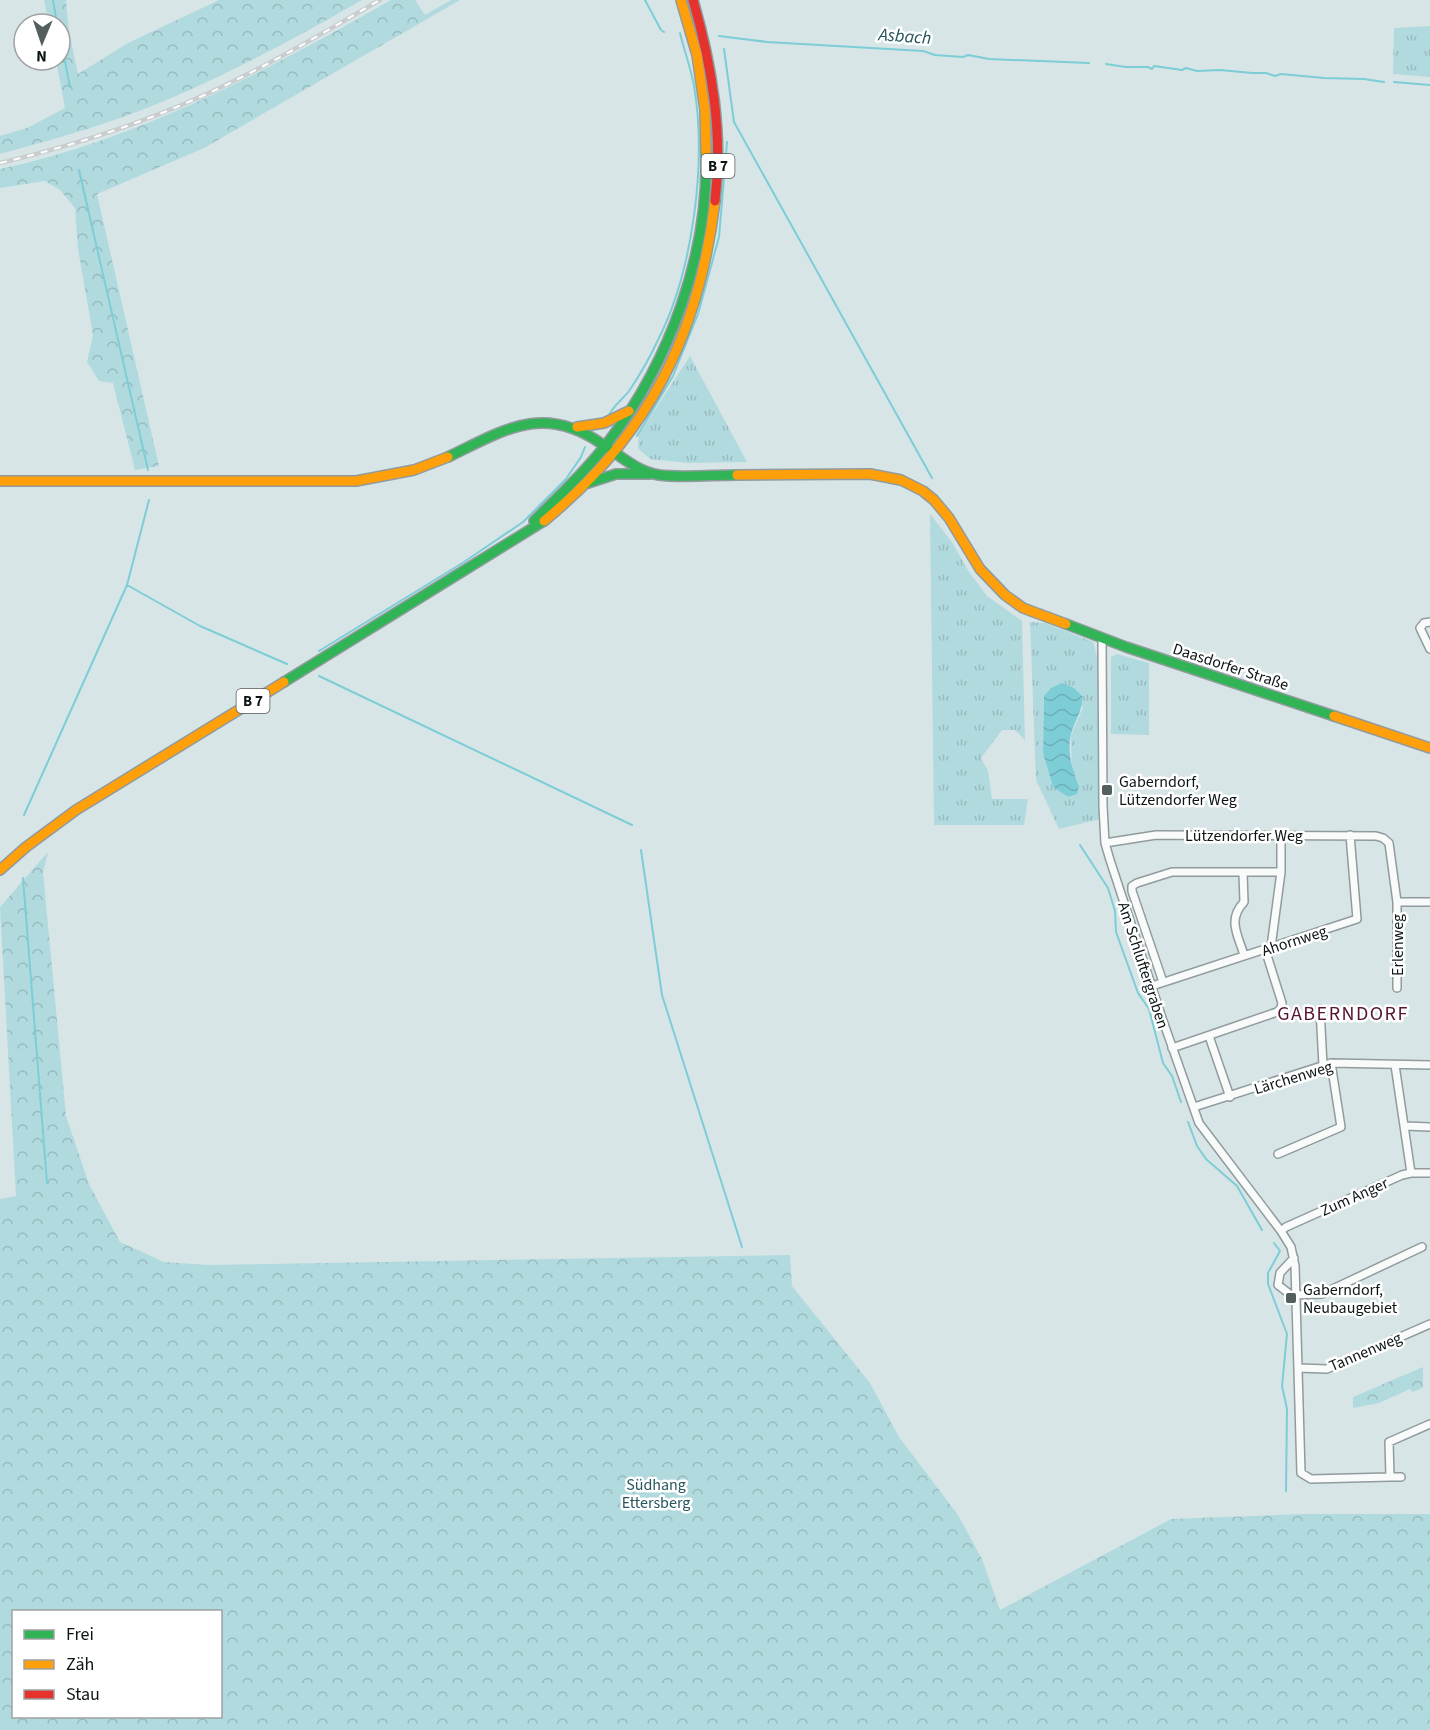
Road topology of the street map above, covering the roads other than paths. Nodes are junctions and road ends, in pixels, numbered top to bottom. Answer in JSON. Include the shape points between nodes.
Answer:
{"nodes":[{"id":1,"x":681,"y":0,"type":"edge"},
{"id":2,"x":693,"y":0,"type":"edge"},
{"id":3,"x":631,"y":410,"type":"junction"},
{"id":4,"x":574,"y":428,"type":"junction"},
{"id":5,"x":606,"y":445,"type":"junction"},
{"id":6,"x":614,"y":451,"type":"junction"},
{"id":7,"x":652,"y":474,"type":"junction"},
{"id":8,"x":0,"y":481,"type":"edge"},
{"id":9,"x":583,"y":485,"type":"junction"},
{"id":10,"x":512,"y":541,"type":"junction"},
{"id":11,"x":1430,"y":622,"type":"edge"},
{"id":12,"x":1102,"y":639,"type":"junction"},
{"id":13,"x":1430,"y":649,"type":"edge"},
{"id":14,"x":1430,"y":748,"type":"edge"},
{"id":15,"x":1281,"y":835,"type":"junction"},
{"id":16,"x":1350,"y":835,"type":"junction"},
{"id":17,"x":1383,"y":838,"type":"joint"},
{"id":18,"x":1105,"y":843,"type":"junction"},
{"id":19,"x":0,"y":870,"type":"edge"},
{"id":20,"x":1281,"y":872,"type":"junction"},
{"id":21,"x":1243,"y":873,"type":"junction"},
{"id":22,"x":1397,"y":902,"type":"junction"},
{"id":23,"x":1430,"y":902,"type":"edge"},
{"id":24,"x":1268,"y":948,"type":"junction"},
{"id":25,"x":1244,"y":956,"type":"junction"},
{"id":26,"x":1163,"y":982,"type":"junction"},
{"id":27,"x":1152,"y":986,"type":"junction"},
{"id":28,"x":1397,"y":988,"type":"dead end"},
{"id":29,"x":1320,"y":1009,"type":"dead end"},
{"id":30,"x":1209,"y":1036,"type":"junction"},
{"id":31,"x":1172,"y":1048,"type":"junction"},
{"id":32,"x":1327,"y":1064,"type":"junction"},
{"id":33,"x":1395,"y":1065,"type":"junction"},
{"id":34,"x":1430,"y":1065,"type":"edge"},
{"id":35,"x":1230,"y":1097,"type":"junction"},
{"id":36,"x":1194,"y":1107,"type":"junction"},
{"id":37,"x":1405,"y":1126,"type":"junction"},
{"id":38,"x":1430,"y":1127,"type":"edge"},
{"id":39,"x":1278,"y":1154,"type":"dead end"},
{"id":40,"x":1412,"y":1173,"type":"junction"},
{"id":41,"x":1430,"y":1173,"type":"edge"},
{"id":42,"x":1281,"y":1231,"type":"junction"},
{"id":43,"x":1422,"y":1247,"type":"dead end"},
{"id":44,"x":1294,"y":1258,"type":"junction"},
{"id":45,"x":1295,"y":1296,"type":"junction"},
{"id":46,"x":1430,"y":1324,"type":"edge"},
{"id":47,"x":1298,"y":1368,"type":"junction"},
{"id":48,"x":1430,"y":1424,"type":"edge"},
{"id":49,"x":1390,"y":1477,"type":"junction"},
{"id":50,"x":1401,"y":1477,"type":"dead end"}],
"edges":[{"from":1,"to":3,"type":"main road","number":"B 7","via":[[703,95],[708,162],[706,196],[686,292],[656,366]]},
{"from":2,"to":6,"type":"main road","number":"B 7","via":[[708,51],[715,95],[718,163],[712,235],[688,321],[668,372],[639,420]]},
{"from":3,"to":4,"type":"main road","via":[[604,423]]},
{"from":3,"to":5,"type":"main road","number":"B 7"},
{"from":4,"to":5,"type":"main road"},
{"from":4,"to":8,"type":"main road","via":[[547,423],[517,425],[497,430],[434,464],[356,481]]},
{"from":5,"to":6,"type":"main road"},
{"from":5,"to":10,"type":"main road","number":"B 7"},
{"from":6,"to":7,"type":"main road"},
{"from":6,"to":9,"type":"main road","number":"B 7"},
{"from":7,"to":9,"type":"main road","name":"Daasdorfer Straße","via":[[616,474]]},
{"from":7,"to":12,"type":"main road","name":"Daasdorfer Straße","via":[[870,474],[901,480],[934,500],[980,569],[1005,595],[1023,608]]},
{"from":9,"to":10,"type":"main road","number":"B 7","via":[[549,517]]},
{"from":10,"to":19,"type":"main road","number":"B 7","via":[[76,810]]},
{"from":11,"to":13,"type":"street","via":[[1420,628]]},
{"from":12,"to":14,"type":"main road","name":"Daasdorfer Straße"},
{"from":12,"to":18,"type":"street","name":"Am Schluftergraben"},
{"from":15,"to":16,"type":"street","name":"Lützendorfer Weg"},
{"from":15,"to":18,"type":"street","name":"Lützendorfer Weg","via":[[1156,835]]},
{"from":15,"to":20,"type":"street"},
{"from":16,"to":17,"type":"street","name":"Lützendorfer Weg"},
{"from":16,"to":24,"type":"street","name":"Ahornweg","via":[[1357,919]]},
{"from":17,"to":22,"type":"street","name":"Erlenweg","via":[[1391,849]]},
{"from":18,"to":27,"type":"street","name":"Am Schluftergraben"},
{"from":20,"to":21,"type":"street"},
{"from":20,"to":24,"type":"street"},
{"from":21,"to":25,"type":"street","via":[[1244,902],[1235,912],[1234,921]]},
{"from":21,"to":26,"type":"street","via":[[1172,872],[1132,886]]},
{"from":22,"to":23,"type":"street"},
{"from":22,"to":28,"type":"street","name":"Erlenweg"},
{"from":24,"to":25,"type":"street","name":"Ahornweg"},
{"from":24,"to":30,"type":"street","via":[[1281,1008]]},
{"from":25,"to":26,"type":"street","name":"Ahornweg"},
{"from":26,"to":27,"type":"street","name":"Ahornweg"},
{"from":27,"to":31,"type":"street","name":"Am Schluftergraben"},
{"from":29,"to":32,"type":"street"},
{"from":30,"to":31,"type":"street"},
{"from":30,"to":35,"type":"street"},
{"from":31,"to":36,"type":"street","name":"Am Schluftergraben"},
{"from":32,"to":33,"type":"street","name":"Lärchenweg"},
{"from":32,"to":35,"type":"street","name":"Lärchenweg"},
{"from":32,"to":39,"type":"street","via":[[1341,1127]]},
{"from":33,"to":34,"type":"street","name":"Lärchenweg"},
{"from":33,"to":37,"type":"street"},
{"from":35,"to":36,"type":"street","name":"Lärchenweg"},
{"from":36,"to":42,"type":"street","name":"Am Schluftergraben","via":[[1199,1123]]},
{"from":37,"to":38,"type":"street"},
{"from":37,"to":40,"type":"street"},
{"from":40,"to":41,"type":"street","name":"Zum Anger"},
{"from":40,"to":42,"type":"street","name":"Zum Anger"},
{"from":42,"to":44,"type":"street","name":"Am Schluftergraben"},
{"from":43,"to":45,"type":"street","via":[[1322,1294]]},
{"from":44,"to":45,"type":"street","name":"Am Schluftergraben"},
{"from":44,"to":45,"type":"street","via":[[1280,1273],[1278,1285]]},
{"from":45,"to":47,"type":"street","name":"Am Schluftergraben"},
{"from":46,"to":47,"type":"street","name":"Tannenweg","via":[[1326,1369]]},
{"from":47,"to":49,"type":"street","name":"Am Schluftergraben","via":[[1301,1473],[1311,1479]]},
{"from":48,"to":49,"type":"street","via":[[1389,1442]]},
{"from":49,"to":50,"type":"street"}]}
